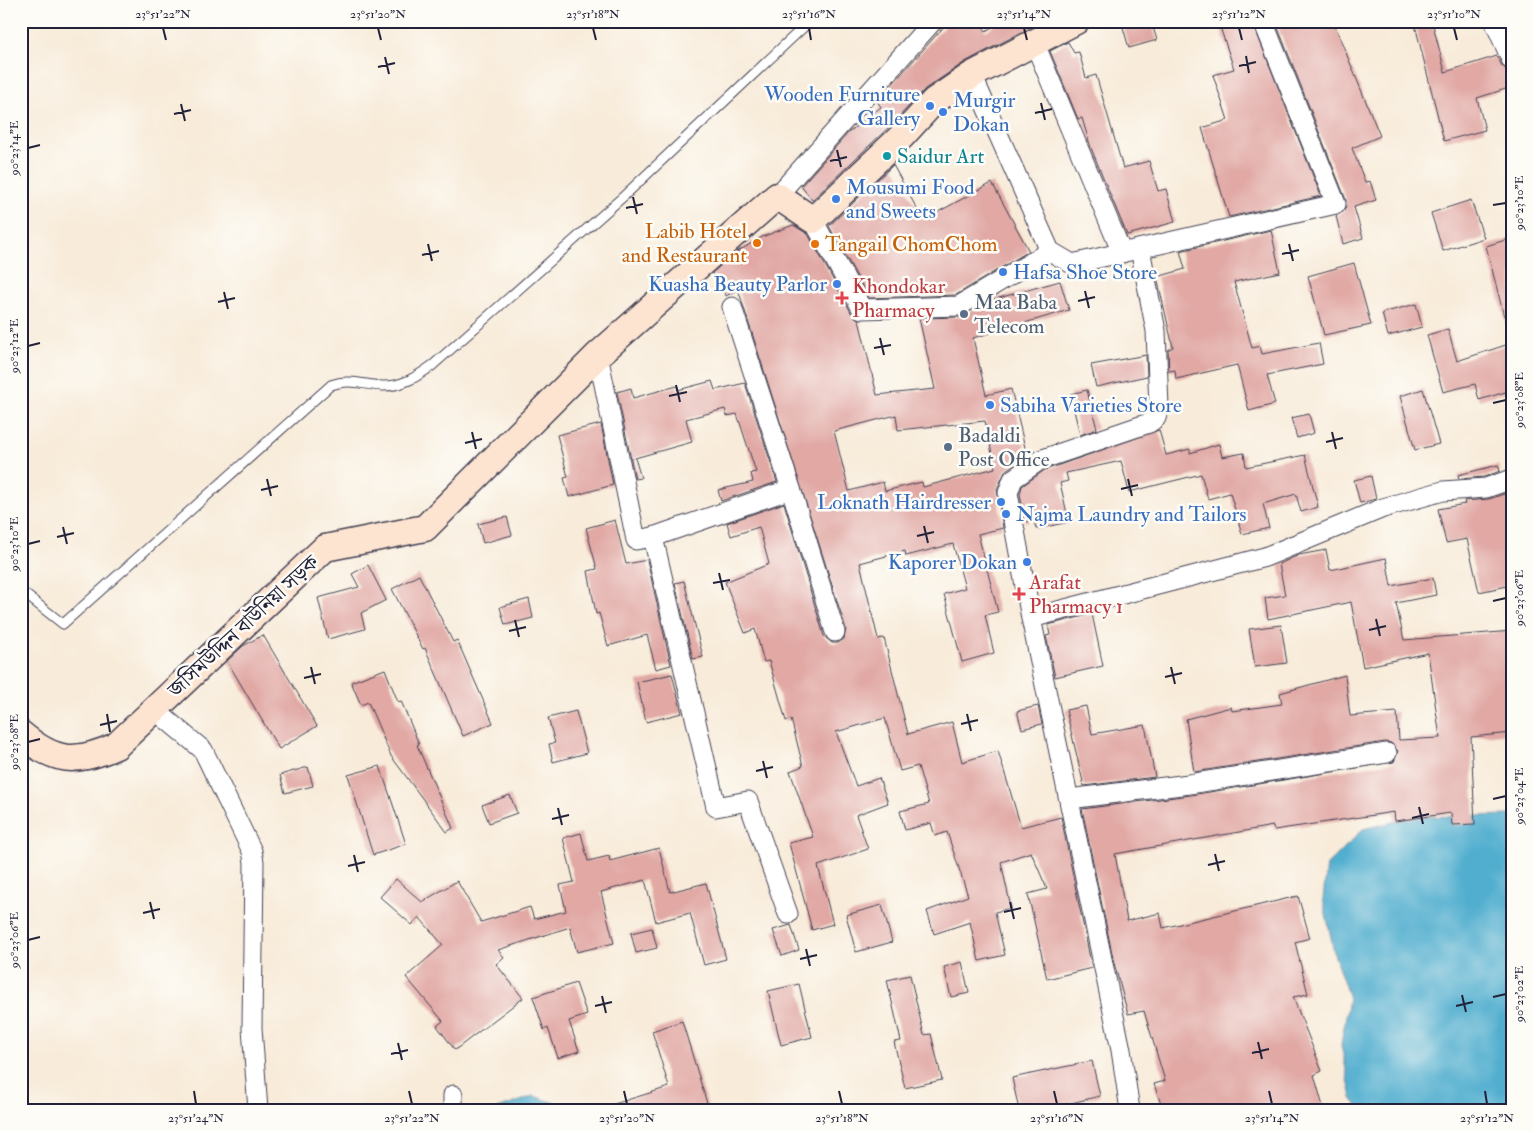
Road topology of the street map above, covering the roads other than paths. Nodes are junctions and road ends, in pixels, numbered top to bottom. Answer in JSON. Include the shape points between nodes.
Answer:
{"nodes":[{"id":1,"x":810,"y":21,"type":"edge"},
{"id":2,"x":934,"y":21,"type":"edge"},
{"id":3,"x":1076,"y":21,"type":"edge"},
{"id":4,"x":1263,"y":21,"type":"edge"},
{"id":5,"x":1494,"y":21,"type":"edge"},
{"id":6,"x":1035,"y":44,"type":"junction"},
{"id":7,"x":1512,"y":61,"type":"edge"},
{"id":8,"x":972,"y":76,"type":"junction"},
{"id":9,"x":777,"y":196,"type":"junction"},
{"id":10,"x":813,"y":220,"type":"junction"},
{"id":11,"x":1050,"y":251,"type":"junction"},
{"id":12,"x":1131,"y":251,"type":"junction"},
{"id":13,"x":732,"y":307,"type":"dead end"},
{"id":14,"x":598,"y":355,"type":"junction"},
{"id":15,"x":1512,"y":479,"type":"edge"},
{"id":16,"x":791,"y":489,"type":"junction"},
{"id":17,"x":653,"y":537,"type":"junction"},
{"id":18,"x":21,"y":591,"type":"edge"},
{"id":19,"x":1031,"y":618,"type":"junction"},
{"id":20,"x":835,"y":632,"type":"dead end"},
{"id":21,"x":154,"y":710,"type":"junction"},
{"id":22,"x":21,"y":734,"type":"edge"},
{"id":23,"x":1386,"y":753,"type":"dead end"},
{"id":24,"x":1069,"y":799,"type":"junction"},
{"id":25,"x":788,"y":914,"type":"dead end"},
{"id":26,"x":258,"y":1110,"type":"edge"},
{"id":27,"x":1130,"y":1110,"type":"edge"}],
"edges":[{"from":1,"to":18,"type":"lane","via":[[625,195],[433,365],[414,378],[397,384],[384,386],[348,381],[331,385],[63,624]]},
{"from":2,"to":9,"type":"street"},
{"from":3,"to":6,"type":"street"},
{"from":4,"to":12,"type":"street","via":[[1336,204]]},
{"from":5,"to":7,"type":"street"},
{"from":6,"to":8,"type":"street"},
{"from":6,"to":12,"type":"street"},
{"from":8,"to":10,"type":"street","via":[[934,101],[902,136]]},
{"from":8,"to":11,"type":"street"},
{"from":9,"to":10,"type":"street"},
{"from":9,"to":14,"type":"street","name":"জসিমউদ্দিন বাউনিয়া সড়ক"},
{"from":10,"to":11,"type":"street","via":[[862,309],[959,306]]},
{"from":11,"to":12,"type":"street","via":[[1072,264]]},
{"from":12,"to":19,"type":"street","via":[[1156,331],[1160,407],[1156,418],[1149,423],[1040,460],[1013,479],[1008,493]]},
{"from":13,"to":16,"type":"street"},
{"from":14,"to":17,"type":"street","via":[[636,540]]},
{"from":14,"to":21,"type":"street","name":"জসিমউদ্দিন বাউনিয়া সড়ক","via":[[425,528],[326,548]]},
{"from":15,"to":19,"type":"street","via":[[1486,488],[1443,491],[1383,508],[1265,557]]},
{"from":16,"to":17,"type":"street"},
{"from":16,"to":20,"type":"street"},
{"from":17,"to":25,"type":"street","via":[[716,807],[748,801]]},
{"from":19,"to":24,"type":"street"},
{"from":21,"to":22,"type":"street","name":"জসিমউদ্দিন বাউনিয়া সড়ক","via":[[116,746],[92,756],[56,756],[38,748]]},
{"from":21,"to":26,"type":"street","via":[[203,750],[252,851],[252,1028]]},
{"from":23,"to":24,"type":"street"},
{"from":24,"to":27,"type":"street","via":[[1121,1050]]}]}
